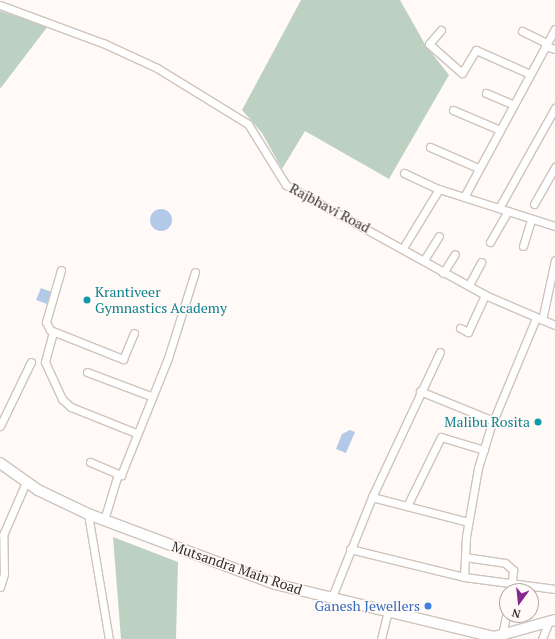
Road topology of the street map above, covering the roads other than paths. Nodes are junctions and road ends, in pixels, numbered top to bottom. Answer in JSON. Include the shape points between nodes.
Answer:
{"nodes":[{"id":1,"x":0,"y":5,"type":"edge"},
{"id":2,"x":555,"y":29,"type":"edge"},
{"id":3,"x":441,"y":30,"type":"dead end"},
{"id":4,"x":522,"y":31,"type":"dead end"},
{"id":5,"x":546,"y":45,"type":"junction"},
{"id":6,"x":555,"y":49,"type":"edge"},
{"id":7,"x":530,"y":74,"type":"junction"},
{"id":8,"x":486,"y":93,"type":"dead end"},
{"id":9,"x":514,"y":104,"type":"junction"},
{"id":10,"x":555,"y":108,"type":"edge"},
{"id":11,"x":454,"y":110,"type":"dead end"},
{"id":12,"x":500,"y":130,"type":"junction"},
{"id":13,"x":430,"y":147,"type":"dead end"},
{"id":14,"x":555,"y":167,"type":"edge"},
{"id":15,"x":478,"y":168,"type":"junction"},
{"id":16,"x":404,"y":173,"type":"dead end"},
{"id":17,"x":439,"y":189,"type":"junction"},
{"id":18,"x":464,"y":197,"type":"junction"},
{"id":19,"x":534,"y":204,"type":"dead end"},
{"id":20,"x":499,"y":208,"type":"junction"},
{"id":21,"x":508,"y":211,"type":"junction"},
{"id":22,"x":531,"y":219,"type":"junction"},
{"id":23,"x":555,"y":226,"type":"edge"},
{"id":24,"x":439,"y":236,"type":"dead end"},
{"id":25,"x":490,"y":242,"type":"dead end"},
{"id":26,"x":523,"y":246,"type":"dead end"},
{"id":27,"x":403,"y":248,"type":"junction"},
{"id":28,"x":455,"y":254,"type":"dead end"},
{"id":29,"x":424,"y":260,"type":"junction"},
{"id":30,"x":555,"y":260,"type":"edge"},
{"id":31,"x":481,"y":262,"type":"dead end"},
{"id":32,"x":61,"y":270,"type":"dead end"},
{"id":33,"x":196,"y":272,"type":"dead end"},
{"id":34,"x":443,"y":273,"type":"junction"},
{"id":35,"x":468,"y":285,"type":"junction"},
{"id":36,"x":485,"y":296,"type":"junction"},
{"id":37,"x":539,"y":319,"type":"junction"},
{"id":38,"x":555,"y":325,"type":"edge"},
{"id":39,"x":460,"y":328,"type":"dead end"},
{"id":40,"x":53,"y":332,"type":"junction"},
{"id":41,"x":134,"y":333,"type":"dead end"},
{"id":42,"x":440,"y":352,"type":"dead end"},
{"id":43,"x":31,"y":362,"type":"dead end"},
{"id":44,"x":87,"y":372,"type":"dead end"},
{"id":45,"x":420,"y":391,"type":"junction"},
{"id":46,"x":151,"y":396,"type":"junction"},
{"id":47,"x":494,"y":421,"type":"junction"},
{"id":48,"x":0,"y":426,"type":"edge"},
{"id":49,"x":136,"y":433,"type":"junction"},
{"id":50,"x":484,"y":450,"type":"junction"},
{"id":51,"x":90,"y":462,"type":"dead end"},
{"id":52,"x":0,"y":463,"type":"edge"},
{"id":53,"x":118,"y":474,"type":"junction"},
{"id":54,"x":26,"y":482,"type":"junction"},
{"id":55,"x":372,"y":497,"type":"junction"},
{"id":56,"x":407,"y":506,"type":"junction"},
{"id":57,"x":88,"y":514,"type":"junction"},
{"id":58,"x":104,"y":520,"type":"junction"},
{"id":59,"x":468,"y":522,"type":"junction"},
{"id":60,"x":350,"y":550,"type":"junction"},
{"id":61,"x":465,"y":557,"type":"junction"},
{"id":62,"x":464,"y":577,"type":"junction"},
{"id":63,"x":512,"y":583,"type":"edge"},
{"id":64,"x":499,"y":585,"type":"edge"},
{"id":65,"x":0,"y":587,"type":"edge"},
{"id":66,"x":539,"y":588,"type":"edge"},
{"id":67,"x":555,"y":588,"type":"edge"},
{"id":68,"x":332,"y":597,"type":"junction"},
{"id":69,"x":388,"y":611,"type":"junction"},
{"id":70,"x":552,"y":621,"type":"edge"},
{"id":71,"x":500,"y":623,"type":"edge"},
{"id":72,"x":492,"y":637,"type":"edge"},
{"id":73,"x":109,"y":639,"type":"edge"},
{"id":74,"x":381,"y":639,"type":"edge"},
{"id":75,"x":542,"y":639,"type":"edge"}],
"edges":[{"from":1,"to":27,"type":"street","name":"Rajbhavi Road","via":[[142,60],[237,114],[256,134],[286,185]]},
{"from":2,"to":5,"type":"street"},
{"from":3,"to":7,"type":"street","via":[[429,44],[462,73],[476,50]]},
{"from":4,"to":5,"type":"street"},
{"from":5,"to":6,"type":"street"},
{"from":5,"to":7,"type":"street"},
{"from":7,"to":9,"type":"street"},
{"from":8,"to":9,"type":"street"},
{"from":9,"to":12,"type":"street"},
{"from":10,"to":20,"type":"street"},
{"from":11,"to":12,"type":"street"},
{"from":12,"to":15,"type":"street"},
{"from":13,"to":15,"type":"street"},
{"from":14,"to":19,"type":"street"},
{"from":15,"to":18,"type":"street"},
{"from":16,"to":17,"type":"street"},
{"from":17,"to":18,"type":"street"},
{"from":17,"to":27,"type":"street"},
{"from":18,"to":20,"type":"street"},
{"from":20,"to":21,"type":"street"},
{"from":21,"to":22,"type":"street"},
{"from":21,"to":25,"type":"street"},
{"from":22,"to":23,"type":"street"},
{"from":22,"to":26,"type":"street"},
{"from":24,"to":29,"type":"street"},
{"from":27,"to":29,"type":"street","name":"Rajbhavi Road"},
{"from":28,"to":34,"type":"street"},
{"from":29,"to":34,"type":"street","name":"Rajbhavi Road"},
{"from":30,"to":37,"type":"street"},
{"from":31,"to":35,"type":"street"},
{"from":32,"to":40,"type":"street","via":[[46,322]]},
{"from":33,"to":46,"type":"street","via":[[168,358]]},
{"from":34,"to":35,"type":"street","name":"Rajbhavi Road"},
{"from":35,"to":36,"type":"street","name":"Rajbhavi Road"},
{"from":36,"to":37,"type":"street","name":"Rajbhavi Road"},
{"from":36,"to":39,"type":"street","via":[[468,332]]},
{"from":37,"to":38,"type":"street","name":"Rajbhavi Road"},
{"from":37,"to":47,"type":"street"},
{"from":40,"to":41,"type":"street","via":[[123,359]]},
{"from":40,"to":49,"type":"street","via":[[45,362],[62,399],[71,407]]},
{"from":42,"to":45,"type":"street"},
{"from":43,"to":48,"type":"street"},
{"from":44,"to":46,"type":"street"},
{"from":45,"to":47,"type":"street"},
{"from":45,"to":55,"type":"street"},
{"from":46,"to":49,"type":"street"},
{"from":47,"to":50,"type":"street"},
{"from":49,"to":53,"type":"street","via":[[121,475]]},
{"from":50,"to":56,"type":"street","via":[[441,437]]},
{"from":50,"to":59,"type":"street"},
{"from":51,"to":53,"type":"street"},
{"from":52,"to":54,"type":"street","name":"Mutsandra Main Road"},
{"from":53,"to":58,"type":"street"},
{"from":54,"to":57,"type":"street","name":"Mutsandra Main Road"},
{"from":54,"to":65,"type":"street","via":[[3,535],[4,574]]},
{"from":55,"to":56,"type":"street"},
{"from":55,"to":60,"type":"street"},
{"from":56,"to":59,"type":"street"},
{"from":57,"to":58,"type":"street","name":"Mutsandra Main Road"},
{"from":57,"to":73,"type":"street"},
{"from":58,"to":68,"type":"street","name":"Mutsandra Main Road","via":[[275,584]]},
{"from":59,"to":61,"type":"street"},
{"from":60,"to":62,"type":"street"},
{"from":60,"to":68,"type":"street"},
{"from":61,"to":62,"type":"street"},
{"from":61,"to":63,"type":"street","via":[[505,563],[513,570]]},
{"from":62,"to":64,"type":"street"},
{"from":66,"to":67,"type":"street"},
{"from":68,"to":69,"type":"street","name":"Mutsandra Main Road"},
{"from":69,"to":72,"type":"street","name":"Mutsandra Main Road"},
{"from":69,"to":74,"type":"street"},
{"from":70,"to":72,"type":"street"},
{"from":70,"to":75,"type":"street"},
{"from":71,"to":72,"type":"street"}]}
